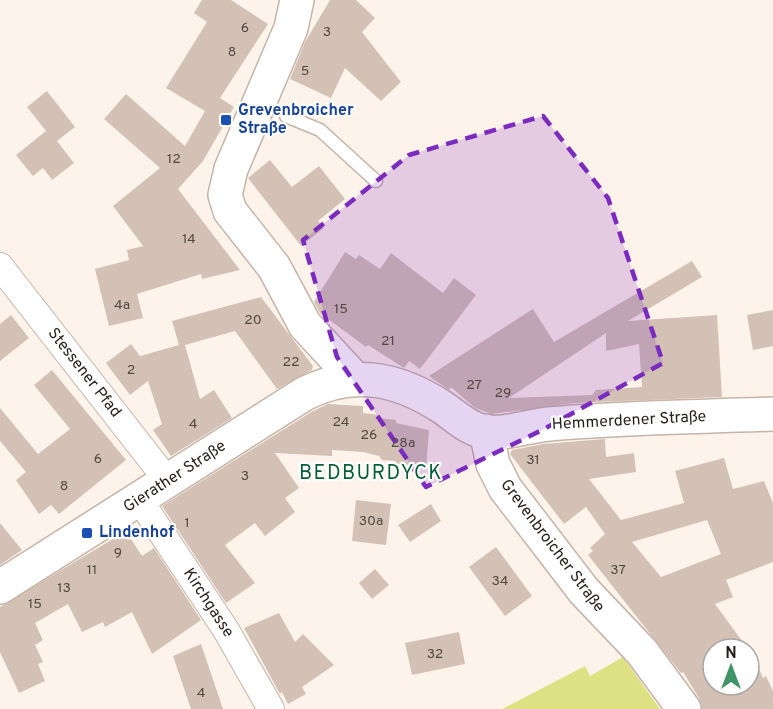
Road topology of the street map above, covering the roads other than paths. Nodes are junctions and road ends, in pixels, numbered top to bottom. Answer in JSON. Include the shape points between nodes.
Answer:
{"nodes":[{"id":1,"x":297,"y":0,"type":"edge"},
{"id":2,"x":286,"y":116,"type":"dead end"},
{"id":3,"x":376,"y":181,"type":"dead end"},
{"id":4,"x":0,"y":266,"type":"edge"},
{"id":5,"x":354,"y":378,"type":"junction"},
{"id":6,"x":773,"y":414,"type":"edge"},
{"id":7,"x":486,"y":431,"type":"junction"},
{"id":8,"x":168,"y":480,"type":"junction"},
{"id":9,"x":139,"y":499,"type":"junction"},
{"id":10,"x":0,"y":586,"type":"edge"},
{"id":11,"x":271,"y":709,"type":"edge"},
{"id":12,"x":684,"y":709,"type":"edge"}],
"edges":[{"from":1,"to":5,"type":"main road","via":[[291,28],[228,178],[225,195],[230,211],[274,267],[306,325]]},
{"from":2,"to":3,"type":"lane","via":[[320,129]]},
{"from":4,"to":8,"type":"street","name":"Stessener Pfad"},
{"from":5,"to":7,"type":"main road","via":[[395,383],[433,401],[471,427]]},
{"from":5,"to":8,"type":"main road","name":"Gierather Straße","via":[[304,394]]},
{"from":6,"to":7,"type":"main road","name":"Hemmerdener Straße","via":[[548,424]]},
{"from":7,"to":12,"type":"main road","name":"Grevenbroicher Straße","via":[[493,464],[505,488],[591,599],[642,652]]},
{"from":8,"to":9,"type":"main road","name":"Gierather Straße"},
{"from":9,"to":10,"type":"main road","name":"Gierather Straße"},
{"from":9,"to":11,"type":"street","name":"Kirchgasse","via":[[226,630]]}]}
